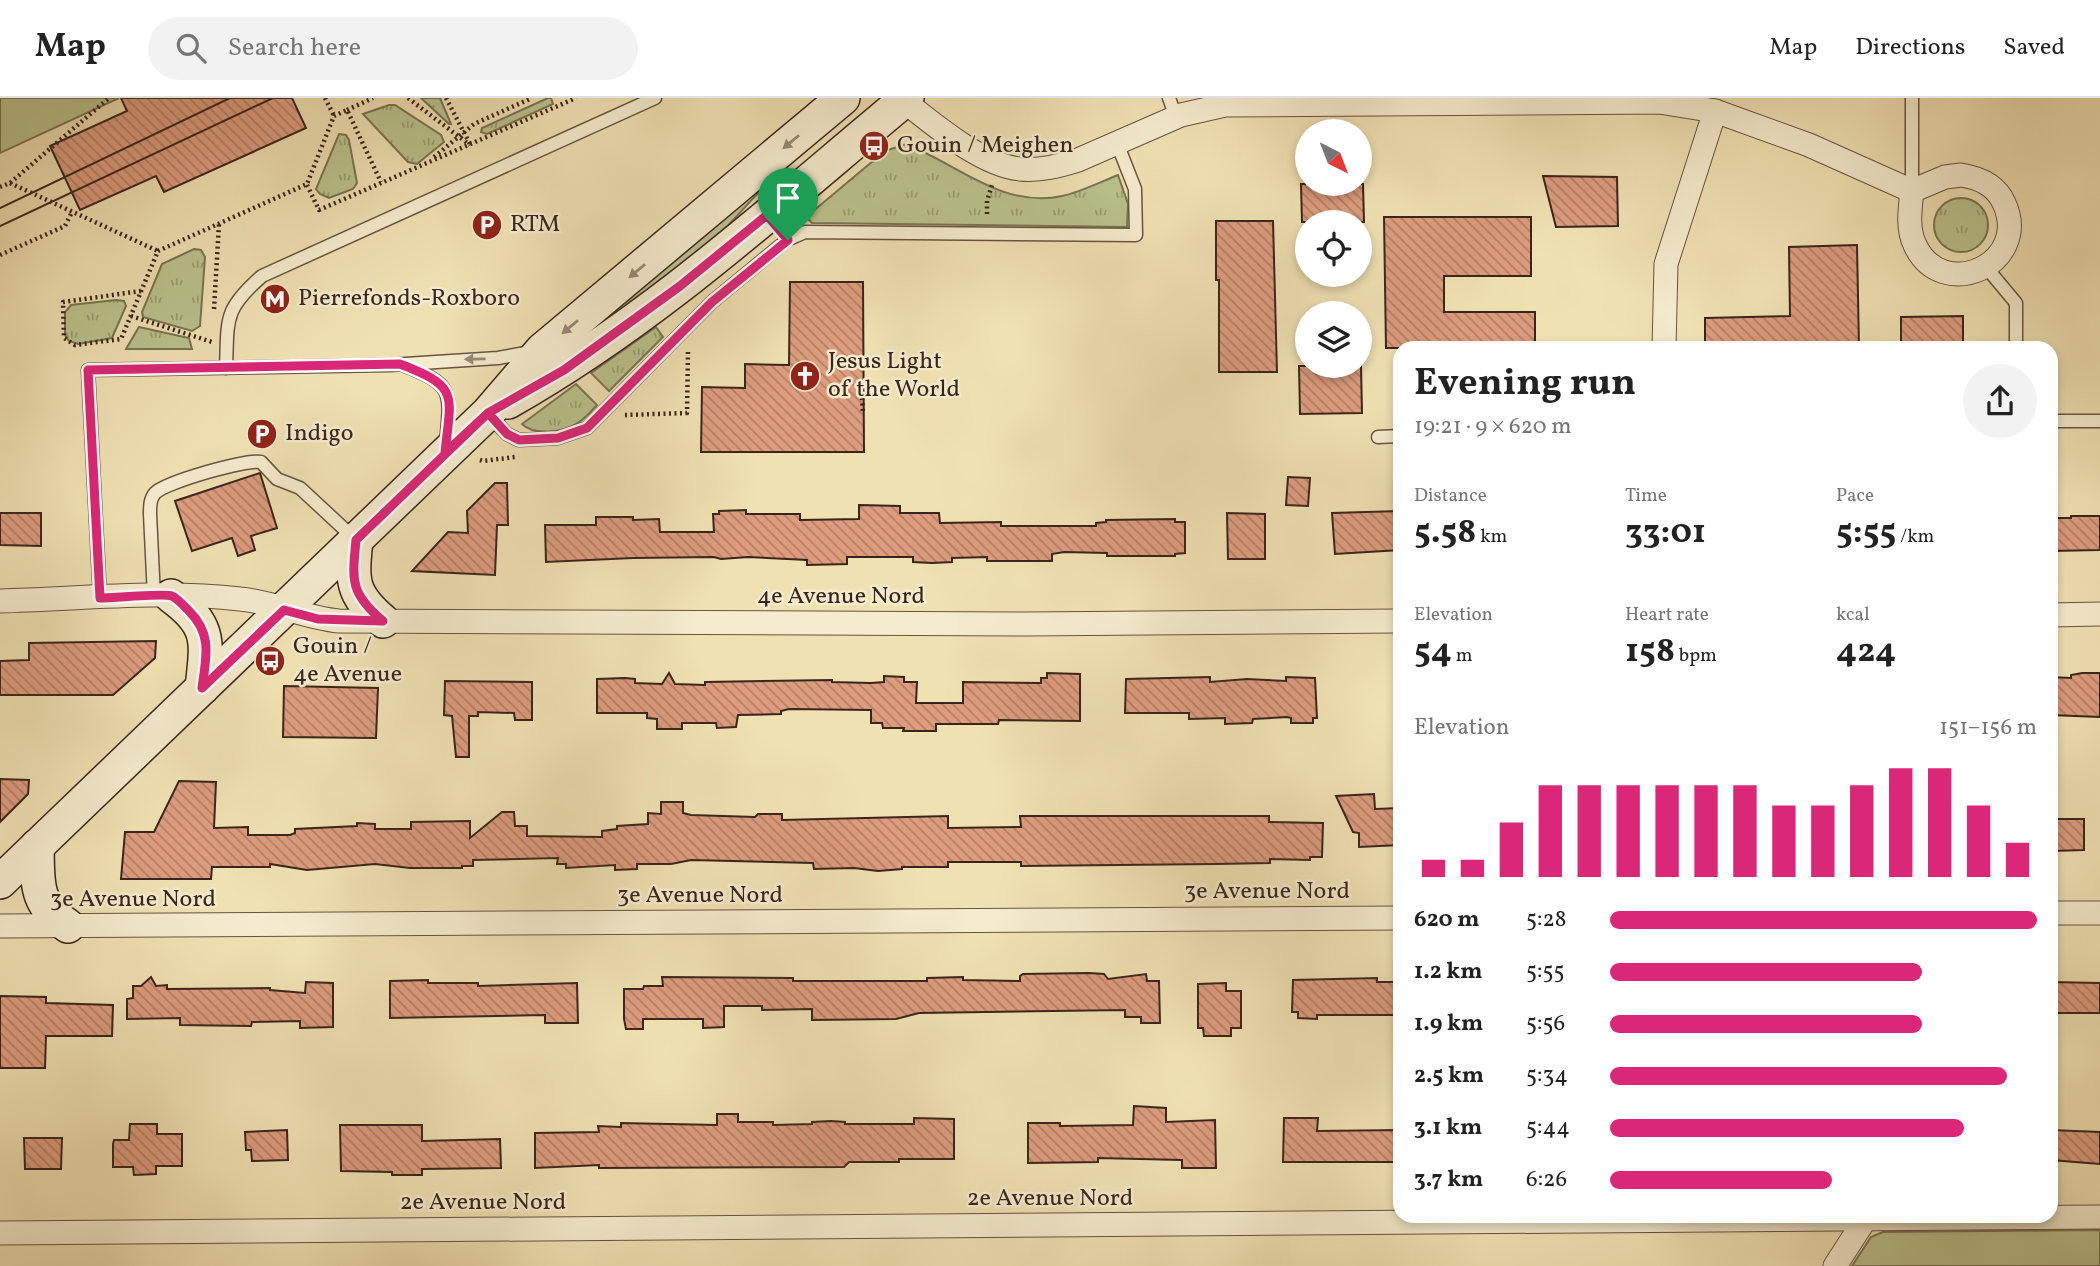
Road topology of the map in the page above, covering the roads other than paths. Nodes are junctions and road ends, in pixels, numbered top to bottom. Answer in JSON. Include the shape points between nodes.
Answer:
{"nodes":[{"id":1,"x":655,"y":98,"type":"edge"},
{"id":2,"x":843,"y":98,"type":"edge"},
{"id":3,"x":1912,"y":98,"type":"edge"},
{"id":4,"x":903,"y":99,"type":"edge"},
{"id":5,"x":1173,"y":107,"type":"edge"},
{"id":6,"x":1715,"y":111,"type":"junction"},
{"id":7,"x":1117,"y":143,"type":"junction"},
{"id":8,"x":1912,"y":191,"type":"junction"},
{"id":9,"x":777,"y":228,"type":"junction"},
{"id":10,"x":1986,"y":267,"type":"junction"},
{"id":11,"x":1664,"y":341,"type":"edge"},
{"id":12,"x":2016,"y":341,"type":"edge"},
{"id":13,"x":542,"y":350,"type":"junction"},
{"id":14,"x":400,"y":364,"type":"junction"},
{"id":15,"x":226,"y":368,"type":"junction"},
{"id":16,"x":488,"y":413,"type":"junction"},
{"id":17,"x":2058,"y":421,"type":"edge"},
{"id":18,"x":2100,"y":421,"type":"edge"},
{"id":19,"x":1393,"y":436,"type":"edge"},
{"id":20,"x":1378,"y":437,"type":"dead end"},
{"id":21,"x":445,"y":453,"type":"junction"},
{"id":22,"x":356,"y":540,"type":"junction"},
{"id":23,"x":163,"y":596,"type":"junction"},
{"id":24,"x":100,"y":598,"type":"junction"},
{"id":25,"x":0,"y":601,"type":"edge"},
{"id":26,"x":284,"y":610,"type":"junction"},
{"id":27,"x":2100,"y":614,"type":"edge"},
{"id":28,"x":2058,"y":615,"type":"edge"},
{"id":29,"x":383,"y":621,"type":"junction"},
{"id":30,"x":1393,"y":621,"type":"edge"},
{"id":31,"x":202,"y":688,"type":"junction"},
{"id":32,"x":37,"y":846,"type":"junction"},
{"id":33,"x":0,"y":882,"type":"edge"},
{"id":34,"x":2058,"y":913,"type":"edge"},
{"id":35,"x":2100,"y":913,"type":"edge"},
{"id":36,"x":1393,"y":918,"type":"edge"},
{"id":37,"x":0,"y":926,"type":"edge"},
{"id":38,"x":68,"y":926,"type":"junction"},
{"id":39,"x":2058,"y":1217,"type":"edge"},
{"id":40,"x":2100,"y":1217,"type":"edge"},
{"id":41,"x":1393,"y":1222,"type":"edge"},
{"id":42,"x":1863,"y":1223,"type":"edge"},
{"id":43,"x":0,"y":1233,"type":"edge"},
{"id":44,"x":1835,"y":1266,"type":"edge"}],
"edges":[{"from":1,"to":15,"type":"lane","via":[[262,276],[239,297],[228,319]]},
{"from":2,"to":13,"type":"main road","one_way":true},
{"from":3,"to":8,"type":"lane"},
{"from":4,"to":7,"type":"street","via":[[970,148],[1018,169],[1061,166]]},
{"from":4,"to":9,"type":"main road"},
{"from":5,"to":6,"type":"street","via":[[1659,102]]},
{"from":5,"to":7,"type":"street"},
{"from":6,"to":8,"type":"street","via":[[1809,145]]},
{"from":6,"to":11,"type":"street","via":[[1666,264]]},
{"from":7,"to":9,"type":"lane","via":[[1135,189],[1136,235],[814,231],[796,235]]},
{"from":8,"to":10,"type":"street","via":[[1910,227],[1923,258],[1953,275]]},
{"from":8,"to":10,"type":"street","via":[[1961,175],[1991,186],[2008,212],[2010,228],[2002,250]]},
{"from":9,"to":16,"type":"main road","via":[[680,286],[564,370]]},
{"from":9,"to":16,"type":"lane","via":[[712,302],[587,428],[558,438],[519,440]]},
{"from":10,"to":12,"type":"lane","via":[[2016,303]]},
{"from":13,"to":14,"type":"lane","one_way":true,"via":[[498,358]]},
{"from":13,"to":16,"type":"main road"},
{"from":14,"to":15,"type":"lane"},
{"from":14,"to":21,"type":"lane","via":[[429,375],[446,390]]},
{"from":15,"to":24,"type":"lane","via":[[88,370]]},
{"from":16,"to":21,"type":"main road"},
{"from":17,"to":18,"type":"lane"},
{"from":19,"to":20,"type":"lane"},
{"from":21,"to":22,"type":"main road"},
{"from":22,"to":23,"type":"lane","via":[[300,488],[277,479],[261,462],[239,463],[169,485],[155,494],[150,514]]},
{"from":22,"to":26,"type":"main road"},
{"from":22,"to":29,"type":"main road","via":[[355,584],[362,601]]},
{"from":23,"to":24,"type":"street","name":"4e Avenue Nord"},
{"from":23,"to":26,"type":"street","name":"4e Avenue Nord","via":[[242,599]]},
{"from":23,"to":31,"type":"main road","via":[[190,612],[202,628],[206,643]]},
{"from":24,"to":25,"type":"street","name":"4e Avenue Nord"},
{"from":26,"to":29,"type":"street","name":"4e Avenue Nord","via":[[318,619]]},
{"from":26,"to":31,"type":"main road"},
{"from":27,"to":28,"type":"street"},
{"from":29,"to":30,"type":"street","name":"4e Avenue Nord"},
{"from":31,"to":32,"type":"main road"},
{"from":32,"to":33,"type":"main road"},
{"from":32,"to":38,"type":"main road","via":[[40,897]]},
{"from":34,"to":35,"type":"street"},
{"from":36,"to":38,"type":"street","name":"3e Avenue Nord"},
{"from":37,"to":38,"type":"street","name":"3e Avenue Nord"},
{"from":39,"to":40,"type":"street","name":"2e Avenue Nord"},
{"from":41,"to":43,"type":"street","name":"2e Avenue Nord"},
{"from":42,"to":44,"type":"street"}]}
